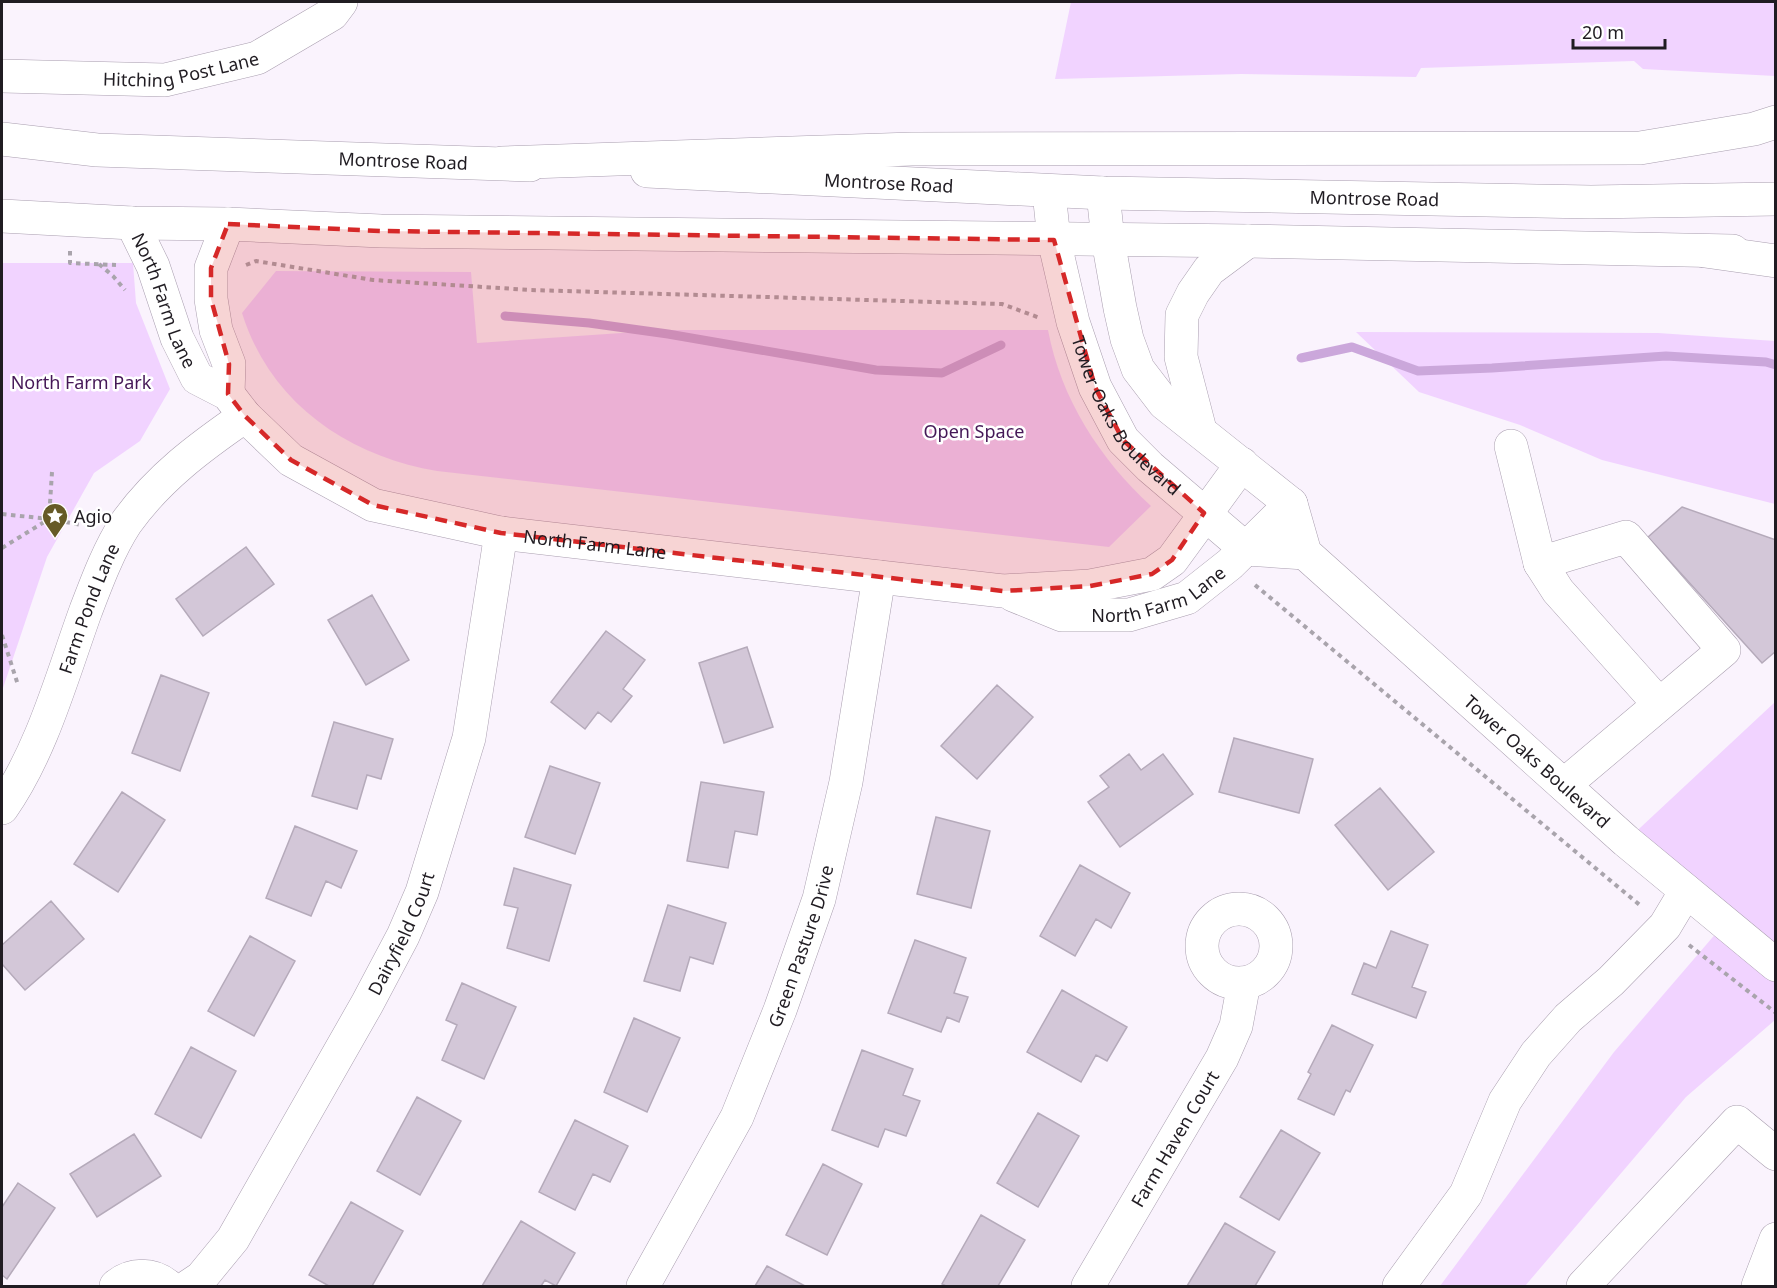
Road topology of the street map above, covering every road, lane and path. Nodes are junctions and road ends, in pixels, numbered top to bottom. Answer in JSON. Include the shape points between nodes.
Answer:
{"nodes":[{"id":1,"x":340,"y":2,"type":"edge"},
{"id":2,"x":2,"y":76,"type":"edge"},
{"id":3,"x":1776,"y":122,"type":"edge"},
{"id":4,"x":2,"y":139,"type":"edge"},
{"id":5,"x":502,"y":163,"type":"junction"},
{"id":6,"x":1049,"y":192,"type":"junction"},
{"id":7,"x":1103,"y":193,"type":"junction"},
{"id":8,"x":1776,"y":199,"type":"edge"},
{"id":9,"x":2,"y":216,"type":"edge"},
{"id":10,"x":132,"y":223,"type":"junction"},
{"id":11,"x":228,"y":224,"type":"junction"},
{"id":12,"x":1054,"y":240,"type":"junction"},
{"id":13,"x":1107,"y":240,"type":"junction"},
{"id":14,"x":1248,"y":241,"type":"junction"},
{"id":15,"x":1705,"y":251,"type":"junction"},
{"id":16,"x":1776,"y":252,"type":"edge"},
{"id":17,"x":70,"y":260,"type":"dead end"},
{"id":18,"x":1776,"y":261,"type":"edge"},
{"id":19,"x":119,"y":265,"type":"dead end"},
{"id":20,"x":241,"y":266,"type":"dead end"},
{"id":21,"x":1045,"y":323,"type":"dead end"},
{"id":22,"x":236,"y":405,"type":"junction"},
{"id":23,"x":1200,"y":430,"type":"junction"},
{"id":24,"x":1511,"y":446,"type":"dead end"},
{"id":25,"x":1242,"y":464,"type":"junction"},
{"id":26,"x":52,"y":472,"type":"dead end"},
{"id":27,"x":1291,"y":504,"type":"junction"},
{"id":28,"x":1204,"y":513,"type":"junction"},
{"id":29,"x":2,"y":514,"type":"edge"},
{"id":30,"x":49,"y":519,"type":"junction"},
{"id":31,"x":82,"y":525,"type":"dead end"},
{"id":32,"x":501,"y":533,"type":"junction"},
{"id":33,"x":2,"y":548,"type":"edge"},
{"id":34,"x":1305,"y":553,"type":"junction"},
{"id":35,"x":1238,"y":557,"type":"junction"},
{"id":36,"x":1540,"y":563,"type":"junction"},
{"id":37,"x":879,"y":577,"type":"junction"},
{"id":38,"x":1003,"y":591,"type":"junction"},
{"id":39,"x":2,"y":635,"type":"edge"},
{"id":40,"x":18,"y":685,"type":"dead end"},
{"id":41,"x":1659,"y":704,"type":"junction"},
{"id":42,"x":1564,"y":784,"type":"junction"},
{"id":43,"x":2,"y":808,"type":"edge"},
{"id":44,"x":1686,"y":891,"type":"junction"},
{"id":45,"x":1665,"y":926,"type":"junction"},
{"id":46,"x":1776,"y":965,"type":"edge"},
{"id":47,"x":1244,"y":983,"type":"dead end"},
{"id":48,"x":1776,"y":1013,"type":"edge"},
{"id":49,"x":1776,"y":1154,"type":"edge"},
{"id":50,"x":1776,"y":1239,"type":"edge"},
{"id":51,"x":116,"y":1287,"type":"edge"},
{"id":52,"x":168,"y":1287,"type":"edge"},
{"id":53,"x":189,"y":1287,"type":"edge"},
{"id":54,"x":642,"y":1287,"type":"edge"},
{"id":55,"x":1088,"y":1287,"type":"edge"},
{"id":56,"x":1399,"y":1287,"type":"edge"},
{"id":57,"x":1583,"y":1287,"type":"edge"},
{"id":58,"x":1758,"y":1287,"type":"edge"}],
"edges":[{"from":1,"to":2,"type":"main road","name":"Hitching Post Lane","via":[[332,14],[258,58],[165,80]]},
{"from":3,"to":5,"type":"main road","via":[[1640,148],[912,149]]},
{"from":4,"to":5,"type":"main road","name":"Montrose Road","via":[[97,150]]},
{"from":5,"to":6,"type":"main road","name":"Montrose Road"},
{"from":6,"to":7,"type":"main road","name":"Montrose Road"},
{"from":6,"to":12,"type":"main road","name":"Tower Oaks Boulevard"},
{"from":7,"to":8,"type":"main road","name":"Montrose Road","via":[[1591,202]]},
{"from":7,"to":13,"type":"main road","name":"Tower Oaks Boulevard"},
{"from":9,"to":10,"type":"main road"},
{"from":10,"to":11,"type":"main road"},
{"from":10,"to":22,"type":"main road","name":"North Farm Lane","via":[[197,378]]},
{"from":11,"to":12,"type":"main road","via":[[381,231]]},
{"from":11,"to":22,"type":"main road","name":"North Farm Lane","via":[[211,268],[211,299]]},
{"from":12,"to":13,"type":"main road"},
{"from":12,"to":28,"type":"main road","name":"Tower Oaks Boulevard","via":[[1073,322],[1095,387],[1123,440]]},
{"from":13,"to":14,"type":"main road"},
{"from":13,"to":23,"type":"main road","name":"Tower Oaks Boulevard","via":[[1127,339],[1138,369],[1164,403]]},
{"from":14,"to":15,"type":"main road"},
{"from":14,"to":23,"type":"main road","via":[[1209,270],[1182,315],[1181,357]]},
{"from":15,"to":16,"type":"main road"},
{"from":15,"to":18,"type":"main road"},
{"from":17,"to":19,"type":"path"},
{"from":20,"to":21,"type":"path","via":[[256,261],[373,280],[531,290],[1002,304]]},
{"from":22,"to":32,"type":"main road","name":"North Farm Lane","via":[[291,460],[373,505]]},
{"from":22,"to":43,"type":"main road","name":"Farm Pond Lane","via":[[149,494],[125,525],[97,580],[33,753]]},
{"from":23,"to":25,"type":"main road","name":"Tower Oaks Boulevard"},
{"from":24,"to":36,"type":"main road"},
{"from":25,"to":27,"type":"main road","name":"Tower Oaks Boulevard"},
{"from":25,"to":28,"type":"main road","name":"North Farm Lane"},
{"from":26,"to":30,"type":"path"},
{"from":27,"to":34,"type":"main road"},
{"from":27,"to":35,"type":"main road","name":"North Farm Lane"},
{"from":28,"to":35,"type":"main road","name":"Tower Oaks Boulevard"},
{"from":28,"to":38,"type":"main road","name":"North Farm Lane","via":[[1172,560],[1152,574],[1090,586]]},
{"from":29,"to":30,"type":"path"},
{"from":30,"to":31,"type":"path"},
{"from":30,"to":33,"type":"path"},
{"from":32,"to":37,"type":"main road","name":"North Farm Lane"},
{"from":32,"to":53,"type":"main road","name":"Dairyfield Court","via":[[469,738],[422,892],[367,1004],[233,1239]]},
{"from":34,"to":35,"type":"main road"},
{"from":34,"to":42,"type":"main road","name":"Tower Oaks Boulevard"},
{"from":35,"to":38,"type":"main road","name":"North Farm Lane","via":[[1187,598],[1129,615],[1062,615]]},
{"from":35,"to":45,"type":"path","via":[[1304,624]]},
{"from":36,"to":41,"type":"main road","via":[[1558,591]]},
{"from":36,"to":41,"type":"main road","via":[[1626,537],[1724,650]]},
{"from":37,"to":38,"type":"main road","name":"North Farm Lane"},
{"from":37,"to":54,"type":"main road","name":"Green Pasture Drive","via":[[846,782],[819,899],[737,1117]]},
{"from":39,"to":40,"type":"path"},
{"from":41,"to":42,"type":"main road"},
{"from":42,"to":44,"type":"main road","name":"Tower Oaks Boulevard"},
{"from":44,"to":45,"type":"main road"},
{"from":44,"to":46,"type":"main road","name":"Tower Oaks Boulevard"},
{"from":45,"to":48,"type":"path"},
{"from":45,"to":56,"type":"main road","via":[[1536,1053],[1505,1101],[1466,1194]]},
{"from":47,"to":55,"type":"main road","name":"Farm Haven Court","via":[[1236,1026],[1222,1058]]},
{"from":49,"to":57,"type":"main road","via":[[1737,1122]]},
{"from":50,"to":58,"type":"main road"},
{"from":51,"to":52,"type":"main road","via":[[137,1276],[152,1277]]}]}
